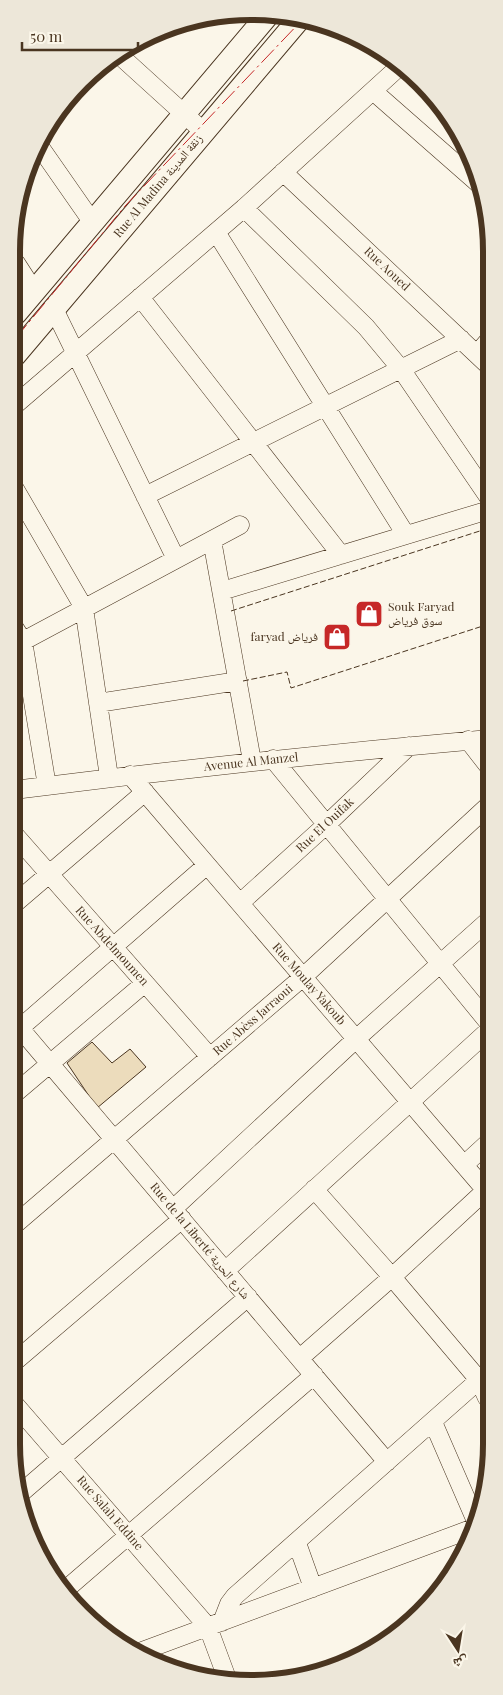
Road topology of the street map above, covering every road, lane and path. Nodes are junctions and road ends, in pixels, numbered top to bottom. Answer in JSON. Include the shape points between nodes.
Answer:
{"nodes":[{"id":1,"x":264,"y":20,"type":"edge"},
{"id":2,"x":294,"y":24,"type":"edge"},
{"id":3,"x":123,"y":59,"type":"edge"},
{"id":4,"x":395,"y":70,"type":"edge"},
{"id":5,"x":373,"y":91,"type":"junction"},
{"id":6,"x":184,"y":114,"type":"junction"},
{"id":7,"x":204,"y":132,"type":"junction"},
{"id":8,"x":43,"y":151,"type":"edge"},
{"id":9,"x":284,"y":172,"type":"junction"},
{"id":10,"x":471,"y":177,"type":"edge"},
{"id":11,"x":244,"y":208,"type":"junction"},
{"id":12,"x":93,"y":223,"type":"junction"},
{"id":13,"x":216,"y":232,"type":"junction"},
{"id":14,"x":20,"y":269,"type":"edge"},
{"id":15,"x":34,"y":291,"type":"junction"},
{"id":16,"x":140,"y":297,"type":"junction"},
{"id":17,"x":20,"y":307,"type":"edge"},
{"id":18,"x":54,"y":309,"type":"junction"},
{"id":19,"x":461,"y":339,"type":"junction"},
{"id":20,"x":483,"y":348,"type":"edge"},
{"id":21,"x":20,"y":349,"type":"edge"},
{"id":22,"x":76,"y":353,"type":"junction"},
{"id":23,"x":477,"y":354,"type":"junction"},
{"id":24,"x":483,"y":360,"type":"edge"},
{"id":25,"x":401,"y":369,"type":"junction"},
{"id":26,"x":20,"y":401,"type":"edge"},
{"id":27,"x":326,"y":406,"type":"junction"},
{"id":28,"x":253,"y":442,"type":"junction"},
{"id":29,"x":483,"y":489,"type":"edge"},
{"id":30,"x":145,"y":496,"type":"junction"},
{"id":31,"x":20,"y":498,"type":"edge"},
{"id":32,"x":483,"y":512,"type":"edge"},
{"id":33,"x":240,"y":525,"type":"dead end"},
{"id":34,"x":406,"y":535,"type":"junction"},
{"id":35,"x":212,"y":540,"type":"junction"},
{"id":36,"x":341,"y":554,"type":"junction"},
{"id":37,"x":176,"y":559,"type":"junction"},
{"id":38,"x":222,"y":591,"type":"junction"},
{"id":39,"x":84,"y":608,"type":"junction"},
{"id":40,"x":20,"y":637,"type":"edge"},
{"id":41,"x":20,"y":653,"type":"edge"},
{"id":42,"x":238,"y":682,"type":"junction"},
{"id":43,"x":98,"y":703,"type":"junction"},
{"id":44,"x":483,"y":739,"type":"edge"},
{"id":45,"x":468,"y":740,"type":"junction"},
{"id":46,"x":409,"y":746,"type":"junction"},
{"id":47,"x":273,"y":759,"type":"junction"},
{"id":48,"x":483,"y":759,"type":"edge"},
{"id":49,"x":252,"y":761,"type":"junction"},
{"id":50,"x":130,"y":775,"type":"junction"},
{"id":51,"x":109,"y":777,"type":"junction"},
{"id":52,"x":47,"y":786,"type":"junction"},
{"id":53,"x":20,"y":789,"type":"edge"},
{"id":54,"x":145,"y":792,"type":"junction"},
{"id":55,"x":483,"y":809,"type":"edge"},
{"id":56,"x":326,"y":825,"type":"junction"},
{"id":57,"x":20,"y":841,"type":"edge"},
{"id":58,"x":207,"y":865,"type":"junction"},
{"id":59,"x":49,"y":875,"type":"junction"},
{"id":60,"x":20,"y":899,"type":"edge"},
{"id":61,"x":387,"y":899,"type":"junction"},
{"id":62,"x":240,"y":903,"type":"junction"},
{"id":63,"x":483,"y":926,"type":"edge"},
{"id":64,"x":113,"y":947,"type":"junction"},
{"id":65,"x":441,"y":964,"type":"junction"},
{"id":66,"x":303,"y":977,"type":"junction"},
{"id":67,"x":145,"y":983,"type":"junction"},
{"id":68,"x":483,"y":1016,"type":"edge"},
{"id":69,"x":20,"y":1022,"type":"edge"},
{"id":70,"x":20,"y":1028,"type":"edge"},
{"id":71,"x":483,"y":1035,"type":"edge"},
{"id":72,"x":356,"y":1039,"type":"junction"},
{"id":73,"x":210,"y":1057,"type":"junction"},
{"id":74,"x":50,"y":1063,"type":"junction"},
{"id":75,"x":20,"y":1089,"type":"edge"},
{"id":76,"x":409,"y":1102,"type":"junction"},
{"id":77,"x":114,"y":1139,"type":"junction"},
{"id":78,"x":483,"y":1148,"type":"edge"},
{"id":79,"x":464,"y":1165,"type":"junction"},
{"id":80,"x":483,"y":1187,"type":"edge"},
{"id":81,"x":314,"y":1189,"type":"junction"},
{"id":82,"x":483,"y":1196,"type":"edge"},
{"id":83,"x":177,"y":1214,"type":"junction"},
{"id":84,"x":20,"y":1221,"type":"edge"},
{"id":85,"x":226,"y":1271,"type":"junction"},
{"id":86,"x":392,"y":1277,"type":"junction"},
{"id":87,"x":248,"y":1298,"type":"junction"},
{"id":88,"x":20,"y":1357,"type":"edge"},
{"id":89,"x":300,"y":1358,"type":"junction"},
{"id":90,"x":314,"y":1375,"type":"junction"},
{"id":91,"x":483,"y":1377,"type":"edge"},
{"id":92,"x":20,"y":1410,"type":"edge"},
{"id":93,"x":432,"y":1422,"type":"junction"},
{"id":94,"x":62,"y":1458,"type":"junction"},
{"id":95,"x":387,"y":1462,"type":"junction"},
{"id":96,"x":24,"y":1489,"type":"edge"},
{"id":97,"x":472,"y":1513,"type":"edge"},
{"id":98,"x":465,"y":1531,"type":"edge"},
{"id":99,"x":128,"y":1535,"type":"junction"},
{"id":100,"x":296,"y":1542,"type":"junction"},
{"id":101,"x":70,"y":1586,"type":"edge"},
{"id":102,"x":313,"y":1588,"type":"junction"},
{"id":103,"x":215,"y":1624,"type":"junction"},
{"id":104,"x":146,"y":1650,"type":"edge"},
{"id":105,"x":226,"y":1674,"type":"edge"}],
"edges":[{"from":1,"to":6,"type":"main road"},
{"from":2,"to":7,"type":"main road","name":"Rue Al Madina زنقة المدينة"},
{"from":3,"to":6,"type":"street"},
{"from":4,"to":5,"type":"street"},
{"from":5,"to":9,"type":"street"},
{"from":5,"to":10,"type":"street"},
{"from":6,"to":7,"type":"street"},
{"from":6,"to":12,"type":"main road"},
{"from":7,"to":18,"type":"main road","name":"Rue Al Madina زنقة المدينة"},
{"from":8,"to":12,"type":"street"},
{"from":9,"to":11,"type":"street"},
{"from":9,"to":19,"type":"street","name":"Rue Aoued"},
{"from":11,"to":13,"type":"street"},
{"from":11,"to":25,"type":"street","via":[[366,327]]},
{"from":12,"to":15,"type":"main road"},
{"from":13,"to":16,"type":"street"},
{"from":13,"to":27,"type":"street"},
{"from":14,"to":15,"type":"street"},
{"from":15,"to":17,"type":"main road"},
{"from":16,"to":22,"type":"street"},
{"from":16,"to":28,"type":"street"},
{"from":18,"to":21,"type":"main road","name":"Rue Al Madina زنقة المدينة"},
{"from":18,"to":22,"type":"street"},
{"from":19,"to":23,"type":"street","name":"Rue Aoued"},
{"from":19,"to":25,"type":"street"},
{"from":20,"to":23,"type":"street"},
{"from":22,"to":26,"type":"street"},
{"from":22,"to":30,"type":"street"},
{"from":23,"to":24,"type":"street","name":"Rue Aoued"},
{"from":25,"to":27,"type":"street"},
{"from":25,"to":29,"type":"street"},
{"from":27,"to":28,"type":"street"},
{"from":27,"to":34,"type":"street"},
{"from":28,"to":30,"type":"street"},
{"from":28,"to":36,"type":"street"},
{"from":30,"to":37,"type":"street"},
{"from":31,"to":39,"type":"street"},
{"from":32,"to":34,"type":"street"},
{"from":33,"to":35,"type":"street"},
{"from":34,"to":36,"type":"street"},
{"from":35,"to":37,"type":"street"},
{"from":35,"to":38,"type":"street"},
{"from":36,"to":38,"type":"street"},
{"from":37,"to":39,"type":"street"},
{"from":38,"to":42,"type":"street"},
{"from":39,"to":40,"type":"street"},
{"from":39,"to":43,"type":"street"},
{"from":41,"to":52,"type":"street"},
{"from":42,"to":43,"type":"street"},
{"from":42,"to":49,"type":"street"},
{"from":43,"to":51,"type":"street"},
{"from":44,"to":45,"type":"street","name":"Avenue Al Manzel"},
{"from":45,"to":46,"type":"street","name":"Avenue Al Manzel"},
{"from":45,"to":48,"type":"street"},
{"from":46,"to":47,"type":"street","name":"Avenue Al Manzel"},
{"from":46,"to":56,"type":"street","name":"Rue El Ouifak"},
{"from":47,"to":49,"type":"street","name":"Avenue Al Manzel"},
{"from":47,"to":56,"type":"street"},
{"from":49,"to":50,"type":"street","name":"Avenue Al Manzel"},
{"from":50,"to":51,"type":"street","name":"Avenue Al Manzel"},
{"from":50,"to":54,"type":"street","name":"Rue Moulay Yakoub"},
{"from":51,"to":52,"type":"street","name":"Avenue Al Manzel"},
{"from":52,"to":53,"type":"street","name":"Avenue Al Manzel"},
{"from":54,"to":58,"type":"street","name":"Rue Moulay Yakoub"},
{"from":54,"to":59,"type":"street"},
{"from":55,"to":61,"type":"street","name":"Rue Abèss Jarraoui"},
{"from":56,"to":61,"type":"street"},
{"from":56,"to":62,"type":"street","name":"Rue El Ouifak"},
{"from":57,"to":59,"type":"street","name":"Rue Abdelmoumen"},
{"from":58,"to":62,"type":"street","name":"Rue Moulay Yakoub"},
{"from":58,"to":64,"type":"street"},
{"from":59,"to":60,"type":"street"},
{"from":59,"to":64,"type":"street","name":"Rue Abdelmoumen"},
{"from":61,"to":65,"type":"street"},
{"from":61,"to":66,"type":"street","name":"Rue Abèss Jarraoui"},
{"from":62,"to":66,"type":"street","name":"Rue Moulay Yakoub"},
{"from":63,"to":65,"type":"street"},
{"from":64,"to":67,"type":"street","name":"Rue Abdelmoumen"},
{"from":64,"to":69,"type":"street"},
{"from":65,"to":68,"type":"street"},
{"from":65,"to":72,"type":"street"},
{"from":66,"to":72,"type":"street","name":"Rue Moulay Yakoub"},
{"from":66,"to":73,"type":"street","name":"Rue Abèss Jarraoui"},
{"from":67,"to":73,"type":"street","name":"Rue Abdelmoumen"},
{"from":67,"to":74,"type":"street"},
{"from":70,"to":74,"type":"street","name":"Rue de la Liberté شارع الحرية"},
{"from":71,"to":76,"type":"street"},
{"from":72,"to":76,"type":"street","name":"Rue Moulay Yakoub"},
{"from":72,"to":83,"type":"street"},
{"from":73,"to":77,"type":"street","name":"Rue Abèss Jarraoui"},
{"from":74,"to":75,"type":"street"},
{"from":74,"to":77,"type":"street","name":"Rue de la Liberté شارع الحرية"},
{"from":76,"to":79,"type":"street","name":"Rue Moulay Yakoub"},
{"from":76,"to":81,"type":"street"},
{"from":77,"to":83,"type":"street","name":"Rue de la Liberté شارع الحرية"},
{"from":77,"to":84,"type":"street","name":"Rue Abèss Jarraoui"},
{"from":78,"to":79,"type":"street"},
{"from":79,"to":80,"type":"street","name":"Rue Moulay Yakoub"},
{"from":81,"to":85,"type":"street"},
{"from":81,"to":86,"type":"street"},
{"from":82,"to":86,"type":"street"},
{"from":83,"to":85,"type":"street","name":"Rue de la Liberté شارع الحرية"},
{"from":83,"to":88,"type":"street"},
{"from":85,"to":87,"type":"street","name":"Rue de la Liberté شارع الحرية"},
{"from":86,"to":89,"type":"street"},
{"from":86,"to":91,"type":"street"},
{"from":87,"to":89,"type":"street","name":"Rue de la Liberté شارع الحرية"},
{"from":87,"to":94,"type":"street"},
{"from":89,"to":90,"type":"street","name":"Rue de la Liberté شارع الحرية"},
{"from":90,"to":95,"type":"street","name":"Rue de la Liberté شارع الحرية"},
{"from":90,"to":99,"type":"street"},
{"from":91,"to":93,"type":"street"},
{"from":92,"to":94,"type":"street","name":"Rue Salah Eddine"},
{"from":93,"to":95,"type":"street"},
{"from":93,"to":97,"type":"street"},
{"from":94,"to":96,"type":"street"},
{"from":94,"to":99,"type":"street","name":"Rue Salah Eddine"},
{"from":95,"to":100,"type":"street"},
{"from":98,"to":102,"type":"street"},
{"from":99,"to":101,"type":"street"},
{"from":99,"to":103,"type":"street","name":"Rue Salah Eddine"},
{"from":100,"to":102,"type":"street"},
{"from":100,"to":103,"type":"street","via":[[235,1596]]},
{"from":102,"to":103,"type":"street"},
{"from":103,"to":104,"type":"street"},
{"from":103,"to":105,"type":"street"}]}
